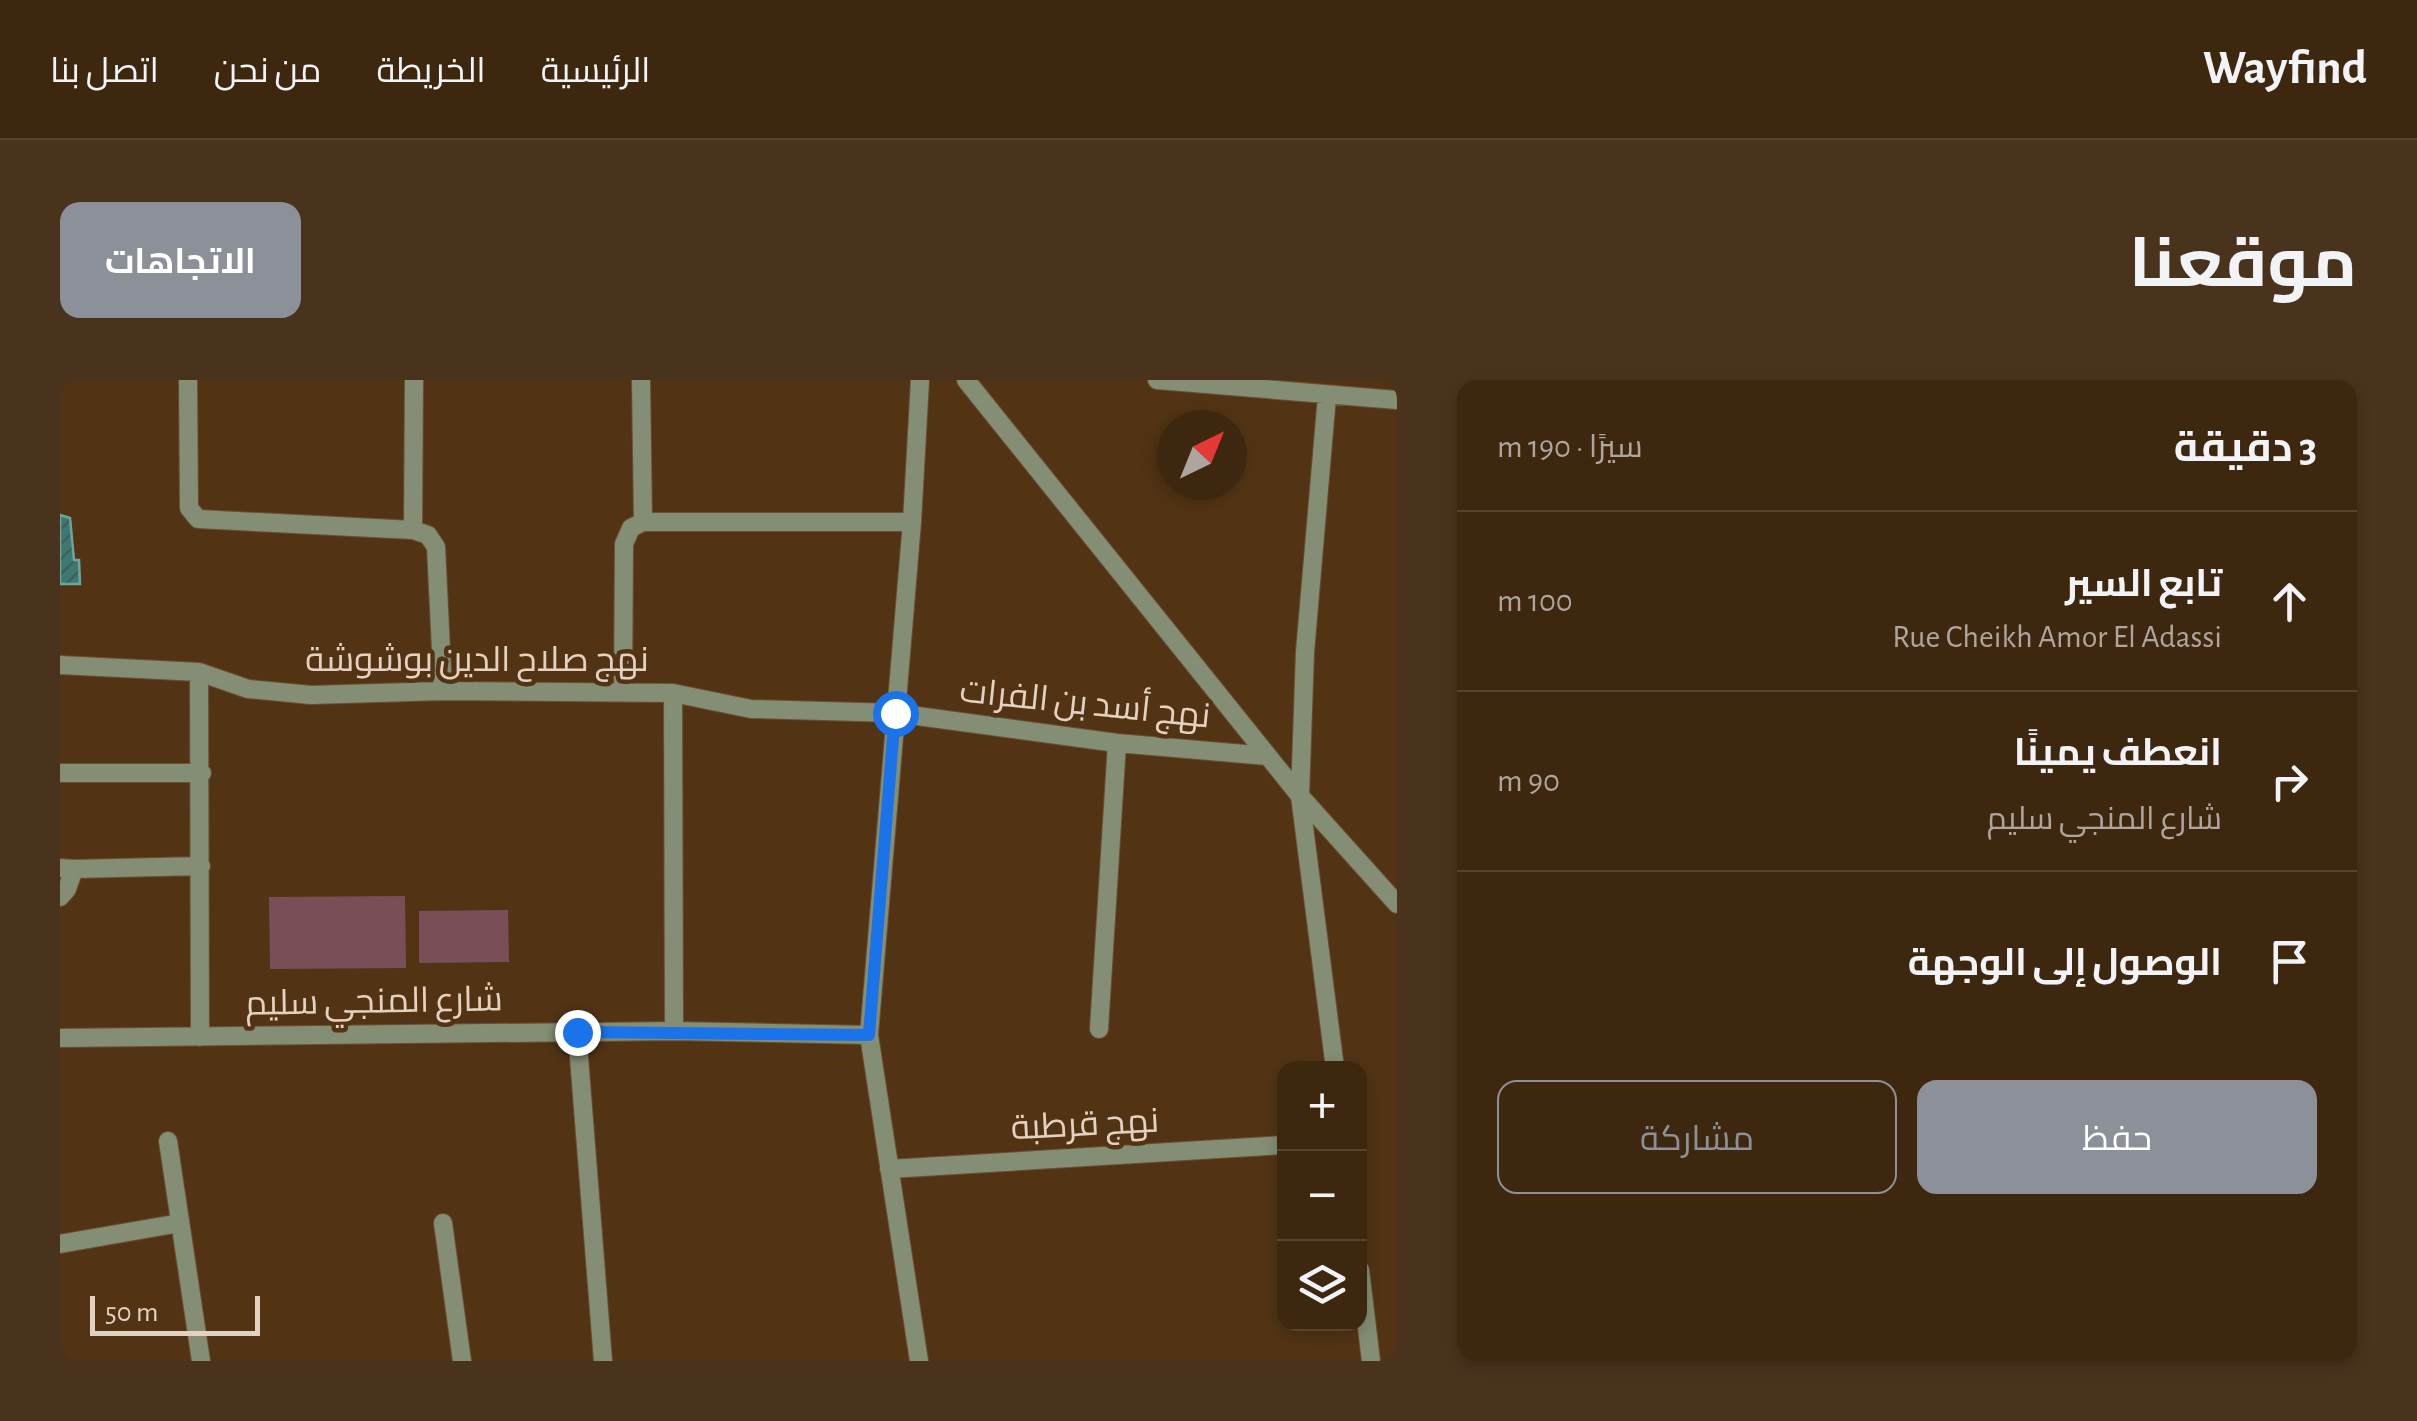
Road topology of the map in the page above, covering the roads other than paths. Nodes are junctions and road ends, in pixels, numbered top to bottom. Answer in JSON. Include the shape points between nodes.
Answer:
{"nodes":[{"id":1,"x":188,"y":380,"type":"edge"},
{"id":2,"x":414,"y":380,"type":"edge"},
{"id":3,"x":641,"y":380,"type":"edge"},
{"id":4,"x":920,"y":380,"type":"edge"},
{"id":5,"x":966,"y":380,"type":"edge"},
{"id":6,"x":1158,"y":380,"type":"edge"},
{"id":7,"x":1328,"y":396,"type":"junction"},
{"id":8,"x":1397,"y":400,"type":"edge"},
{"id":9,"x":643,"y":522,"type":"junction"},
{"id":10,"x":912,"y":522,"type":"junction"},
{"id":11,"x":413,"y":530,"type":"junction"},
{"id":12,"x":60,"y":665,"type":"edge"},
{"id":13,"x":199,"y":672,"type":"junction"},
{"id":14,"x":443,"y":690,"type":"junction"},
{"id":15,"x":624,"y":691,"type":"junction"},
{"id":16,"x":673,"y":693,"type":"junction"},
{"id":17,"x":895,"y":713,"type":"junction"},
{"id":18,"x":1117,"y":743,"type":"junction"},
{"id":19,"x":1267,"y":756,"type":"junction"},
{"id":20,"x":60,"y":773,"type":"edge"},
{"id":21,"x":202,"y":773,"type":"junction"},
{"id":22,"x":1300,"y":796,"type":"junction"},
{"id":23,"x":201,"y":866,"type":"junction"},
{"id":24,"x":67,"y":869,"type":"edge"},
{"id":25,"x":60,"y":897,"type":"edge"},
{"id":26,"x":1397,"y":904,"type":"edge"},
{"id":27,"x":1099,"y":1028,"type":"dead end"},
{"id":28,"x":674,"y":1031,"type":"junction"},
{"id":29,"x":577,"y":1032,"type":"junction"},
{"id":30,"x":869,"y":1035,"type":"junction"},
{"id":31,"x":200,"y":1036,"type":"junction"},
{"id":32,"x":60,"y":1038,"type":"edge"},
{"id":33,"x":1334,"y":1061,"type":"edge"},
{"id":34,"x":168,"y":1141,"type":"dead end"},
{"id":35,"x":1277,"y":1145,"type":"edge"},
{"id":36,"x":889,"y":1169,"type":"junction"},
{"id":37,"x":180,"y":1222,"type":"junction"},
{"id":38,"x":444,"y":1223,"type":"dead end"},
{"id":39,"x":60,"y":1244,"type":"edge"},
{"id":40,"x":1367,"y":1331,"type":"edge"},
{"id":41,"x":200,"y":1361,"type":"edge"},
{"id":42,"x":462,"y":1361,"type":"edge"},
{"id":43,"x":603,"y":1361,"type":"edge"},
{"id":44,"x":920,"y":1361,"type":"edge"},
{"id":45,"x":1370,"y":1361,"type":"edge"}],
"edges":[{"from":1,"to":11,"type":"street","via":[[189,508],[198,520]]},
{"from":2,"to":11,"type":"street"},
{"from":3,"to":9,"type":"street"},
{"from":4,"to":10,"type":"street"},
{"from":5,"to":19,"type":"street"},
{"from":6,"to":7,"type":"street"},
{"from":7,"to":8,"type":"street"},
{"from":7,"to":22,"type":"street","via":[[1305,652]]},
{"from":9,"to":10,"type":"street"},
{"from":9,"to":15,"type":"street","via":[[630,528],[624,544]]},
{"from":10,"to":17,"type":"street"},
{"from":11,"to":14,"type":"street","via":[[436,547]]},
{"from":12,"to":13,"type":"street","name":"نهج صلاح الدين بوشوشة"},
{"from":13,"to":14,"type":"street","name":"نهج صلاح الدين بوشوشة","via":[[248,689],[311,695]]},
{"from":13,"to":21,"type":"street"},
{"from":14,"to":15,"type":"street","name":"نهج صلاح الدين بوشوشة"},
{"from":15,"to":16,"type":"street","name":"نهج صلاح الدين بوشوشة"},
{"from":16,"to":17,"type":"street","name":"نهج صلاح الدين بوشوشة","via":[[751,709]]},
{"from":16,"to":28,"type":"street"},
{"from":17,"to":18,"type":"street","name":"نهج أسد بن الفرات"},
{"from":17,"to":30,"type":"street"},
{"from":18,"to":19,"type":"street","name":"نهج أسد بن الفرات"},
{"from":18,"to":27,"type":"street"},
{"from":19,"to":22,"type":"street"},
{"from":20,"to":21,"type":"street"},
{"from":21,"to":23,"type":"street"},
{"from":22,"to":26,"type":"street"},
{"from":22,"to":33,"type":"street"},
{"from":23,"to":24,"type":"street"},
{"from":23,"to":31,"type":"street"},
{"from":24,"to":25,"type":"street","via":[[67,890]]},
{"from":28,"to":29,"type":"street","name":"شارع المنجي سليم"},
{"from":28,"to":30,"type":"street","name":"شارع المنجي سليم"},
{"from":29,"to":31,"type":"street","name":"شارع المنجي سليم"},
{"from":29,"to":43,"type":"street"},
{"from":30,"to":36,"type":"street"},
{"from":31,"to":32,"type":"street","name":"شارع المنجي سليم"},
{"from":34,"to":37,"type":"street"},
{"from":35,"to":36,"type":"street","name":"نهج قرطبة"},
{"from":36,"to":44,"type":"street"},
{"from":37,"to":39,"type":"street"},
{"from":37,"to":41,"type":"street"},
{"from":38,"to":42,"type":"street"},
{"from":40,"to":45,"type":"street"}]}
